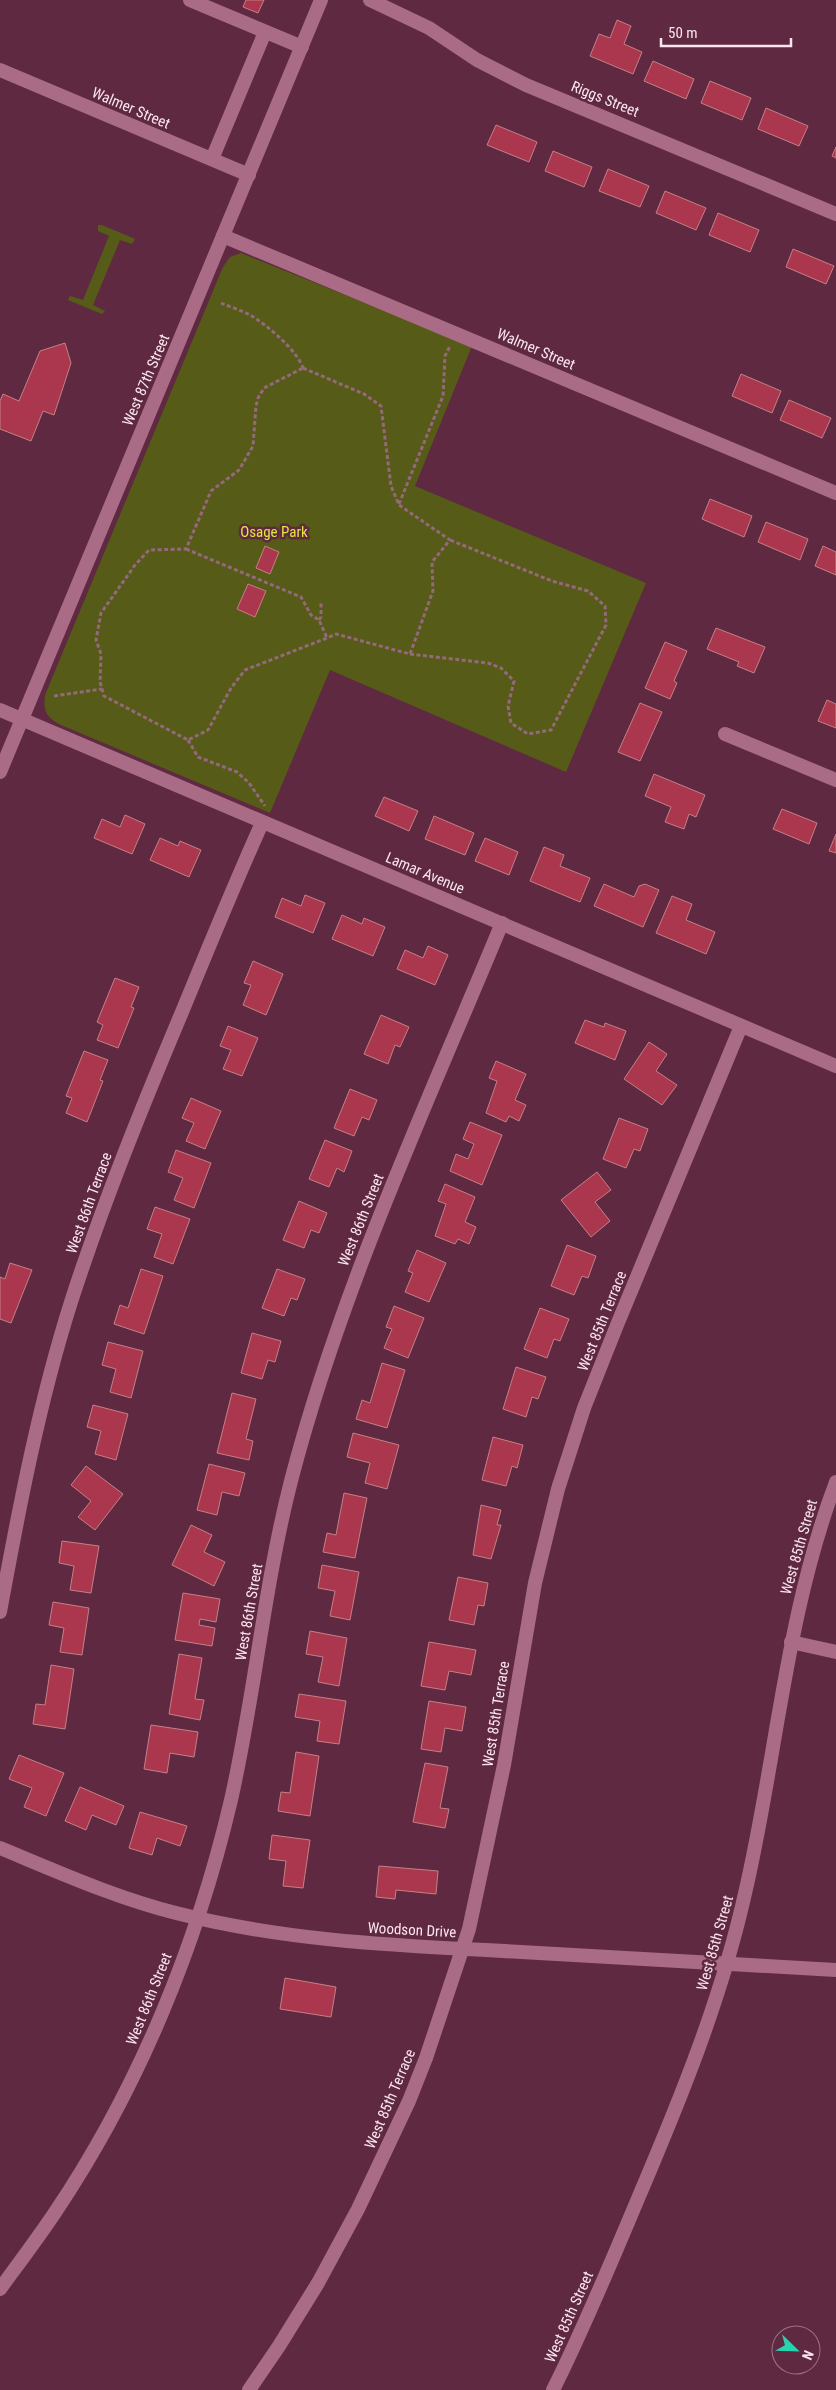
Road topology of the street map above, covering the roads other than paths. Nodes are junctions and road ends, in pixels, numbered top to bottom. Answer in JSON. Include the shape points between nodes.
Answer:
{"nodes":[{"id":1,"x":190,"y":0,"type":"edge"},
{"id":2,"x":321,"y":0,"type":"edge"},
{"id":3,"x":370,"y":0,"type":"edge"},
{"id":4,"x":265,"y":32,"type":"junction"},
{"id":5,"x":302,"y":47,"type":"junction"},
{"id":6,"x":0,"y":70,"type":"edge"},
{"id":7,"x":212,"y":159,"type":"junction"},
{"id":8,"x":249,"y":175,"type":"junction"},
{"id":9,"x":836,"y":214,"type":"edge"},
{"id":10,"x":223,"y":236,"type":"junction"},
{"id":11,"x":836,"y":493,"type":"edge"},
{"id":12,"x":0,"y":710,"type":"edge"},
{"id":13,"x":22,"y":719,"type":"junction"},
{"id":14,"x":725,"y":734,"type":"dead end"},
{"id":15,"x":0,"y":772,"type":"edge"},
{"id":16,"x":836,"y":780,"type":"edge"},
{"id":17,"x":265,"y":816,"type":"junction"},
{"id":18,"x":502,"y":923,"type":"junction"},
{"id":19,"x":741,"y":1026,"type":"junction"},
{"id":20,"x":836,"y":1066,"type":"edge"},
{"id":21,"x":836,"y":1482,"type":"edge"},
{"id":22,"x":0,"y":1612,"type":"edge"},
{"id":23,"x":792,"y":1642,"type":"junction"},
{"id":24,"x":836,"y":1652,"type":"edge"},
{"id":25,"x":0,"y":1848,"type":"edge"},
{"id":26,"x":198,"y":1918,"type":"junction"},
{"id":27,"x":461,"y":1950,"type":"junction"},
{"id":28,"x":727,"y":1963,"type":"junction"},
{"id":29,"x":836,"y":1970,"type":"edge"},
{"id":30,"x":0,"y":2289,"type":"edge"},
{"id":31,"x":249,"y":2390,"type":"edge"},
{"id":32,"x":553,"y":2390,"type":"edge"}],
"edges":[{"from":1,"to":4,"type":"street"},
{"from":2,"to":5,"type":"street","name":"West 87th Street"},
{"from":3,"to":9,"type":"street","name":"Riggs Street","via":[[429,28],[477,60],[526,85]]},
{"from":4,"to":5,"type":"street"},
{"from":4,"to":7,"type":"street"},
{"from":5,"to":8,"type":"street","name":"West 87th Street"},
{"from":6,"to":7,"type":"street","name":"Walmer Street"},
{"from":7,"to":8,"type":"street","name":"Walmer Street"},
{"from":8,"to":10,"type":"street","name":"West 87th Street"},
{"from":10,"to":11,"type":"street","name":"Walmer Street"},
{"from":10,"to":13,"type":"street","name":"West 87th Street"},
{"from":12,"to":13,"type":"street","name":"Lamar Avenue"},
{"from":13,"to":15,"type":"street","name":"West 87th Street"},
{"from":13,"to":17,"type":"street","name":"Lamar Avenue"},
{"from":14,"to":16,"type":"street"},
{"from":17,"to":18,"type":"street","name":"Lamar Avenue"},
{"from":17,"to":22,"type":"street","name":"West 86th Terrace","via":[[111,1187],[71,1303],[41,1409]]},
{"from":18,"to":19,"type":"street","name":"Lamar Avenue"},
{"from":18,"to":26,"type":"street","name":"West 86th Street","via":[[359,1266],[321,1373],[277,1545],[231,1799]]},
{"from":19,"to":20,"type":"street","name":"Lamar Avenue"},
{"from":19,"to":27,"type":"street","name":"West 85th Terrace","via":[[616,1325],[558,1489],[535,1583],[497,1804],[469,1928]]},
{"from":21,"to":23,"type":"street","name":"West 85th Street","via":[[806,1578]]},
{"from":23,"to":24,"type":"street"},
{"from":23,"to":28,"type":"street","name":"West 85th Street","via":[[746,1890]]},
{"from":25,"to":26,"type":"street","name":"Woodson Drive","via":[[79,1881]]},
{"from":26,"to":27,"type":"street","name":"Woodson Drive","via":[[281,1935]]},
{"from":26,"to":30,"type":"street","name":"West 86th Street","via":[[142,2060],[101,2137],[56,2210]]},
{"from":27,"to":28,"type":"street","name":"Woodson Drive"},
{"from":27,"to":31,"type":"street","name":"West 85th Terrace","via":[[426,2058],[372,2183],[318,2283]]},
{"from":28,"to":29,"type":"street","name":"Woodson Drive"},
{"from":28,"to":32,"type":"street","name":"West 85th Street","via":[[679,2102]]}]}
